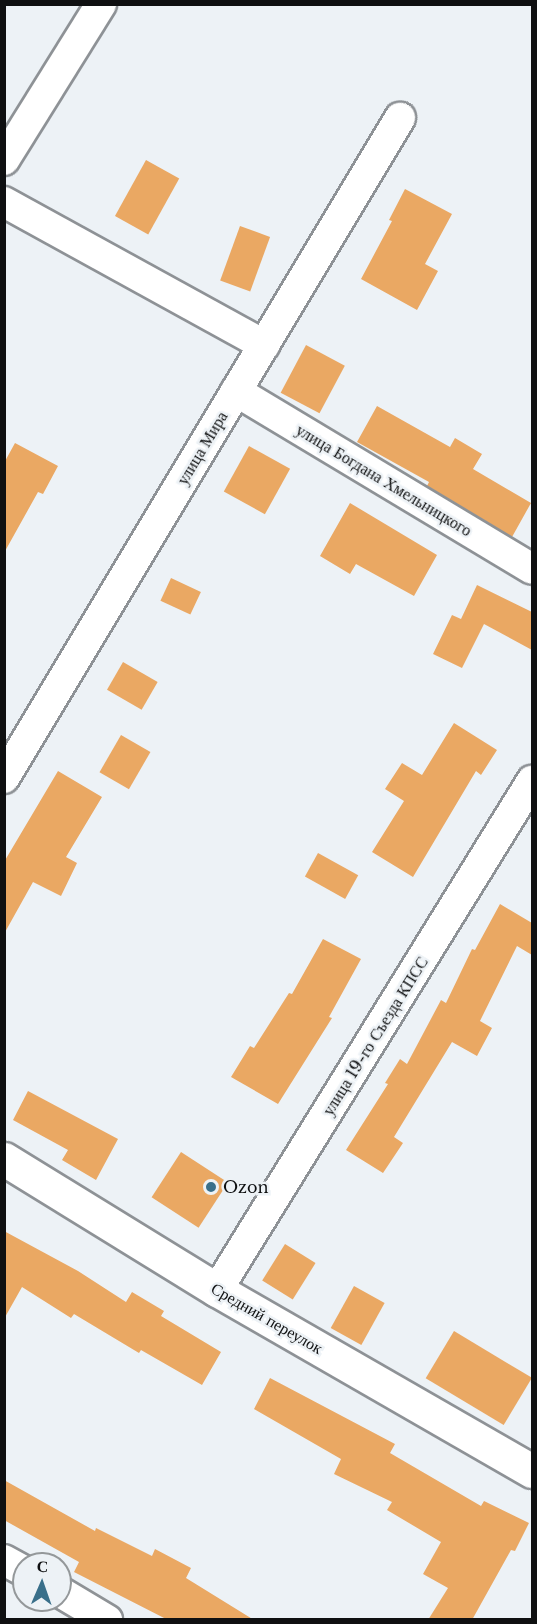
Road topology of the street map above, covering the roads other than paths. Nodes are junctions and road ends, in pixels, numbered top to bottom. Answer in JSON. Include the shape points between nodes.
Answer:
{"nodes":[{"id":1,"x":101,"y":4,"type":"edge"},
{"id":2,"x":399,"y":118,"type":"dead end"},
{"id":3,"x":4,"y":160,"type":"edge"},
{"id":4,"x":4,"y":202,"type":"edge"},
{"id":5,"x":264,"y":345,"type":"junction"},
{"id":6,"x":236,"y":391,"type":"junction"},
{"id":7,"x":532,"y":569,"type":"edge"},
{"id":8,"x":4,"y":778,"type":"edge"},
{"id":9,"x":532,"y":781,"type":"edge"},
{"id":10,"x":4,"y":1159,"type":"edge"},
{"id":11,"x":218,"y":1290,"type":"junction"},
{"id":12,"x":532,"y":1472,"type":"edge"},
{"id":13,"x":72,"y":1599,"type":"edge"},
{"id":14,"x":107,"y":1620,"type":"edge"}],
"edges":[{"from":1,"to":3,"type":"street"},
{"from":2,"to":5,"type":"street","name":"улица Мира"},
{"from":4,"to":5,"type":"street"},
{"from":5,"to":6,"type":"street","name":"улица Мира"},
{"from":6,"to":7,"type":"street","name":"улица Богдана Хмельницкого"},
{"from":6,"to":8,"type":"street","name":"улица Мира"},
{"from":9,"to":11,"type":"street","name":"улица 19-го Съезда КПСС"},
{"from":10,"to":11,"type":"street","name":"Средний переулок"},
{"from":11,"to":12,"type":"street","name":"Средний переулок"},
{"from":13,"to":14,"type":"street"}]}
